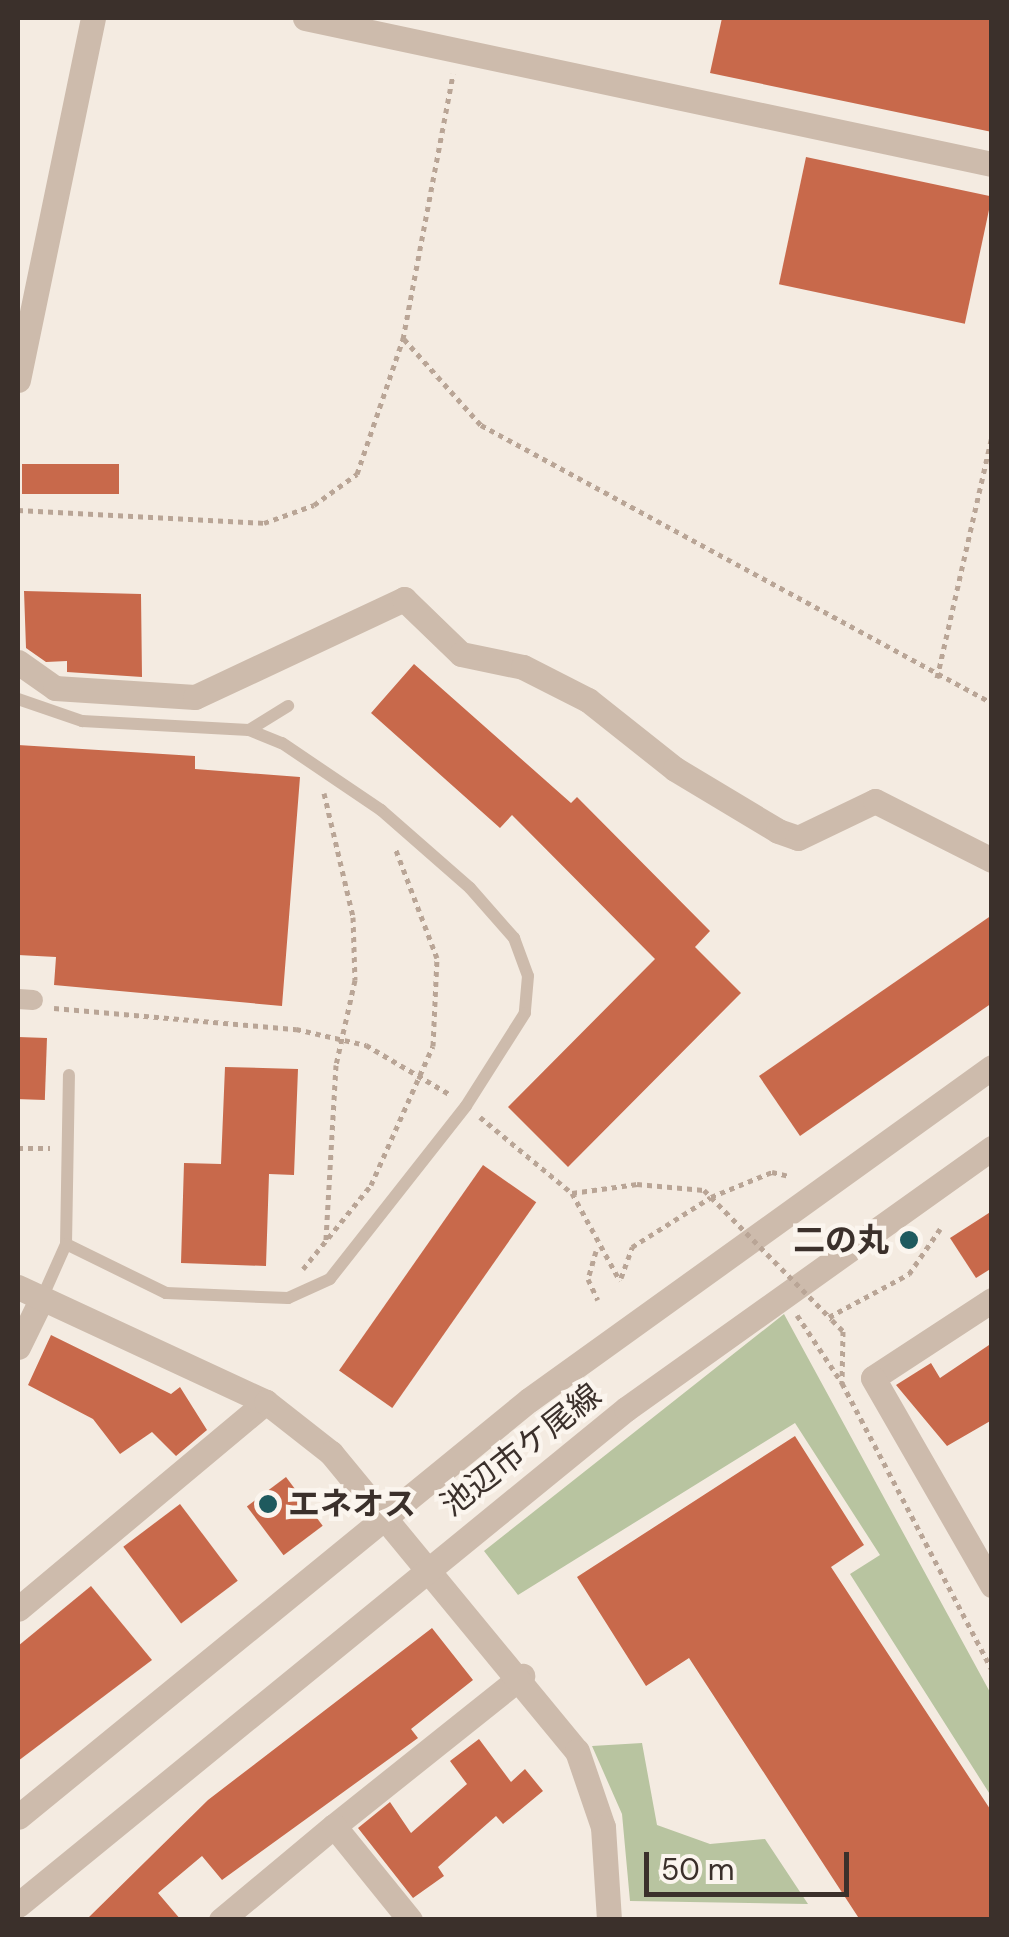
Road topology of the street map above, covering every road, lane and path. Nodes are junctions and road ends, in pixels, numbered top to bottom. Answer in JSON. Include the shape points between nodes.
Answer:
{"nodes":[{"id":1,"x":93,"y":18,"type":"edge"},
{"id":2,"x":305,"y":18,"type":"edge"},
{"id":3,"x":458,"y":48,"type":"junction"},
{"id":4,"x":992,"y":164,"type":"edge"},
{"id":5,"x":403,"y":339,"type":"junction"},
{"id":6,"x":18,"y":380,"type":"edge"},
{"id":7,"x":992,"y":436,"type":"edge"},
{"id":8,"x":18,"y":510,"type":"edge"},
{"id":9,"x":18,"y":662,"type":"edge"},
{"id":10,"x":936,"y":678,"type":"junction"},
{"id":11,"x":18,"y":699,"type":"edge"},
{"id":12,"x":992,"y":703,"type":"edge"},
{"id":13,"x":288,"y":706,"type":"dead end"},
{"id":14,"x":248,"y":730,"type":"junction"},
{"id":15,"x":324,"y":771,"type":"junction"},
{"id":16,"x":381,"y":810,"type":"junction"},
{"id":17,"x":992,"y":860,"type":"edge"},
{"id":18,"x":25,"y":1000,"type":"edge"},
{"id":19,"x":342,"y":1040,"type":"junction"},
{"id":20,"x":992,"y":1067,"type":"edge"},
{"id":21,"x":421,"y":1074,"type":"junction"},
{"id":22,"x":69,"y":1075,"type":"dead end"},
{"id":23,"x":466,"y":1106,"type":"junction"},
{"id":24,"x":18,"y":1148,"type":"edge"},
{"id":25,"x":68,"y":1148,"type":"junction"},
{"id":26,"x":992,"y":1148,"type":"edge"},
{"id":27,"x":789,"y":1176,"type":"dead end"},
{"id":28,"x":572,"y":1193,"type":"junction"},
{"id":29,"x":711,"y":1197,"type":"junction"},
{"id":30,"x":940,"y":1229,"type":"dead end"},
{"id":31,"x":66,"y":1244,"type":"junction"},
{"id":32,"x":326,"y":1244,"type":"junction"},
{"id":33,"x":596,"y":1250,"type":"junction"},
{"id":34,"x":18,"y":1287,"type":"edge"},
{"id":35,"x":42,"y":1298,"type":"junction"},
{"id":36,"x":288,"y":1298,"type":"junction"},
{"id":37,"x":598,"y":1300,"type":"dead end"},
{"id":38,"x":992,"y":1300,"type":"edge"},
{"id":39,"x":796,"y":1314,"type":"dead end"},
{"id":40,"x":830,"y":1318,"type":"junction"},
{"id":41,"x":18,"y":1348,"type":"edge"},
{"id":42,"x":842,"y":1383,"type":"junction"},
{"id":43,"x":266,"y":1402,"type":"junction"},
{"id":44,"x":384,"y":1514,"type":"junction"},
{"id":45,"x":982,"y":1548,"type":"edge"},
{"id":46,"x":428,"y":1565,"type":"junction"},
{"id":47,"x":992,"y":1585,"type":"edge"},
{"id":48,"x":18,"y":1609,"type":"edge"},
{"id":49,"x":992,"y":1670,"type":"edge"},
{"id":50,"x":522,"y":1676,"type":"junction"},
{"id":51,"x":18,"y":1817,"type":"edge"},
{"id":52,"x":334,"y":1826,"type":"junction"},
{"id":53,"x":18,"y":1905,"type":"edge"},
{"id":54,"x":221,"y":1920,"type":"edge"},
{"id":55,"x":410,"y":1920,"type":"edge"},
{"id":56,"x":609,"y":1920,"type":"edge"}],
"edges":[{"from":1,"to":6,"type":"street"},
{"from":2,"to":3,"type":"street"},
{"from":3,"to":4,"type":"street"},
{"from":3,"to":5,"type":"path"},
{"from":5,"to":8,"type":"path","via":[[356,474],[314,506],[264,523]]},
{"from":5,"to":10,"type":"path","via":[[481,425]]},
{"from":7,"to":10,"type":"path"},
{"from":9,"to":17,"type":"street","via":[[55,688],[194,697],[404,599],[461,654],[523,667],[588,700],[674,769],[778,831],[798,838],[875,801]]},
{"from":10,"to":12,"type":"path"},
{"from":11,"to":14,"type":"lane","via":[[82,721]]},
{"from":13,"to":14,"type":"lane"},
{"from":14,"to":15,"type":"lane"},
{"from":15,"to":16,"type":"lane"},
{"from":15,"to":19,"type":"path","via":[[353,917],[354,980]]},
{"from":16,"to":21,"type":"path","via":[[437,958],[432,1046]]},
{"from":16,"to":23,"type":"lane","via":[[514,938],[528,976],[525,1013]]},
{"from":18,"to":19,"type":"path"},
{"from":19,"to":21,"type":"path"},
{"from":19,"to":32,"type":"path"},
{"from":20,"to":44,"type":"street","name":"池辺市ケ尾線","via":[[740,1240]]},
{"from":21,"to":23,"type":"path"},
{"from":21,"to":32,"type":"path","via":[[370,1185]]},
{"from":22,"to":25,"type":"lane"},
{"from":23,"to":28,"type":"path"},
{"from":23,"to":36,"type":"lane","via":[[330,1279]]},
{"from":24,"to":25,"type":"path"},
{"from":25,"to":31,"type":"lane"},
{"from":26,"to":46,"type":"street","name":"池辺市ケ尾線","via":[[794,1285]]},
{"from":27,"to":29,"type":"path","via":[[772,1172]]},
{"from":28,"to":29,"type":"path","bridge":true,"via":[[637,1184]]},
{"from":28,"to":33,"type":"path"},
{"from":29,"to":33,"type":"path","via":[[632,1247],[620,1281]]},
{"from":29,"to":40,"type":"path","bridge":true},
{"from":30,"to":40,"type":"path","via":[[909,1274]]},
{"from":31,"to":35,"type":"lane"},
{"from":31,"to":36,"type":"lane","via":[[166,1292]]},
{"from":32,"to":36,"type":"path"},
{"from":33,"to":37,"type":"path","via":[[588,1279]]},
{"from":34,"to":35,"type":"street"},
{"from":35,"to":41,"type":"street"},
{"from":35,"to":43,"type":"street"},
{"from":38,"to":45,"type":"street","via":[[874,1378]]},
{"from":39,"to":42,"type":"path"},
{"from":40,"to":42,"type":"path","via":[[843,1331],[848,1366]]},
{"from":42,"to":49,"type":"path"},
{"from":43,"to":44,"type":"street","via":[[331,1453]]},
{"from":43,"to":48,"type":"street"},
{"from":44,"to":46,"type":"street"},
{"from":44,"to":51,"type":"street","name":"池辺市ケ尾線"},
{"from":45,"to":47,"type":"street"},
{"from":46,"to":50,"type":"street"},
{"from":46,"to":53,"type":"street","name":"池辺市ケ尾線"},
{"from":50,"to":52,"type":"street"},
{"from":50,"to":56,"type":"street","via":[[577,1751],[604,1826]]},
{"from":52,"to":54,"type":"street"},
{"from":52,"to":55,"type":"street"}]}
